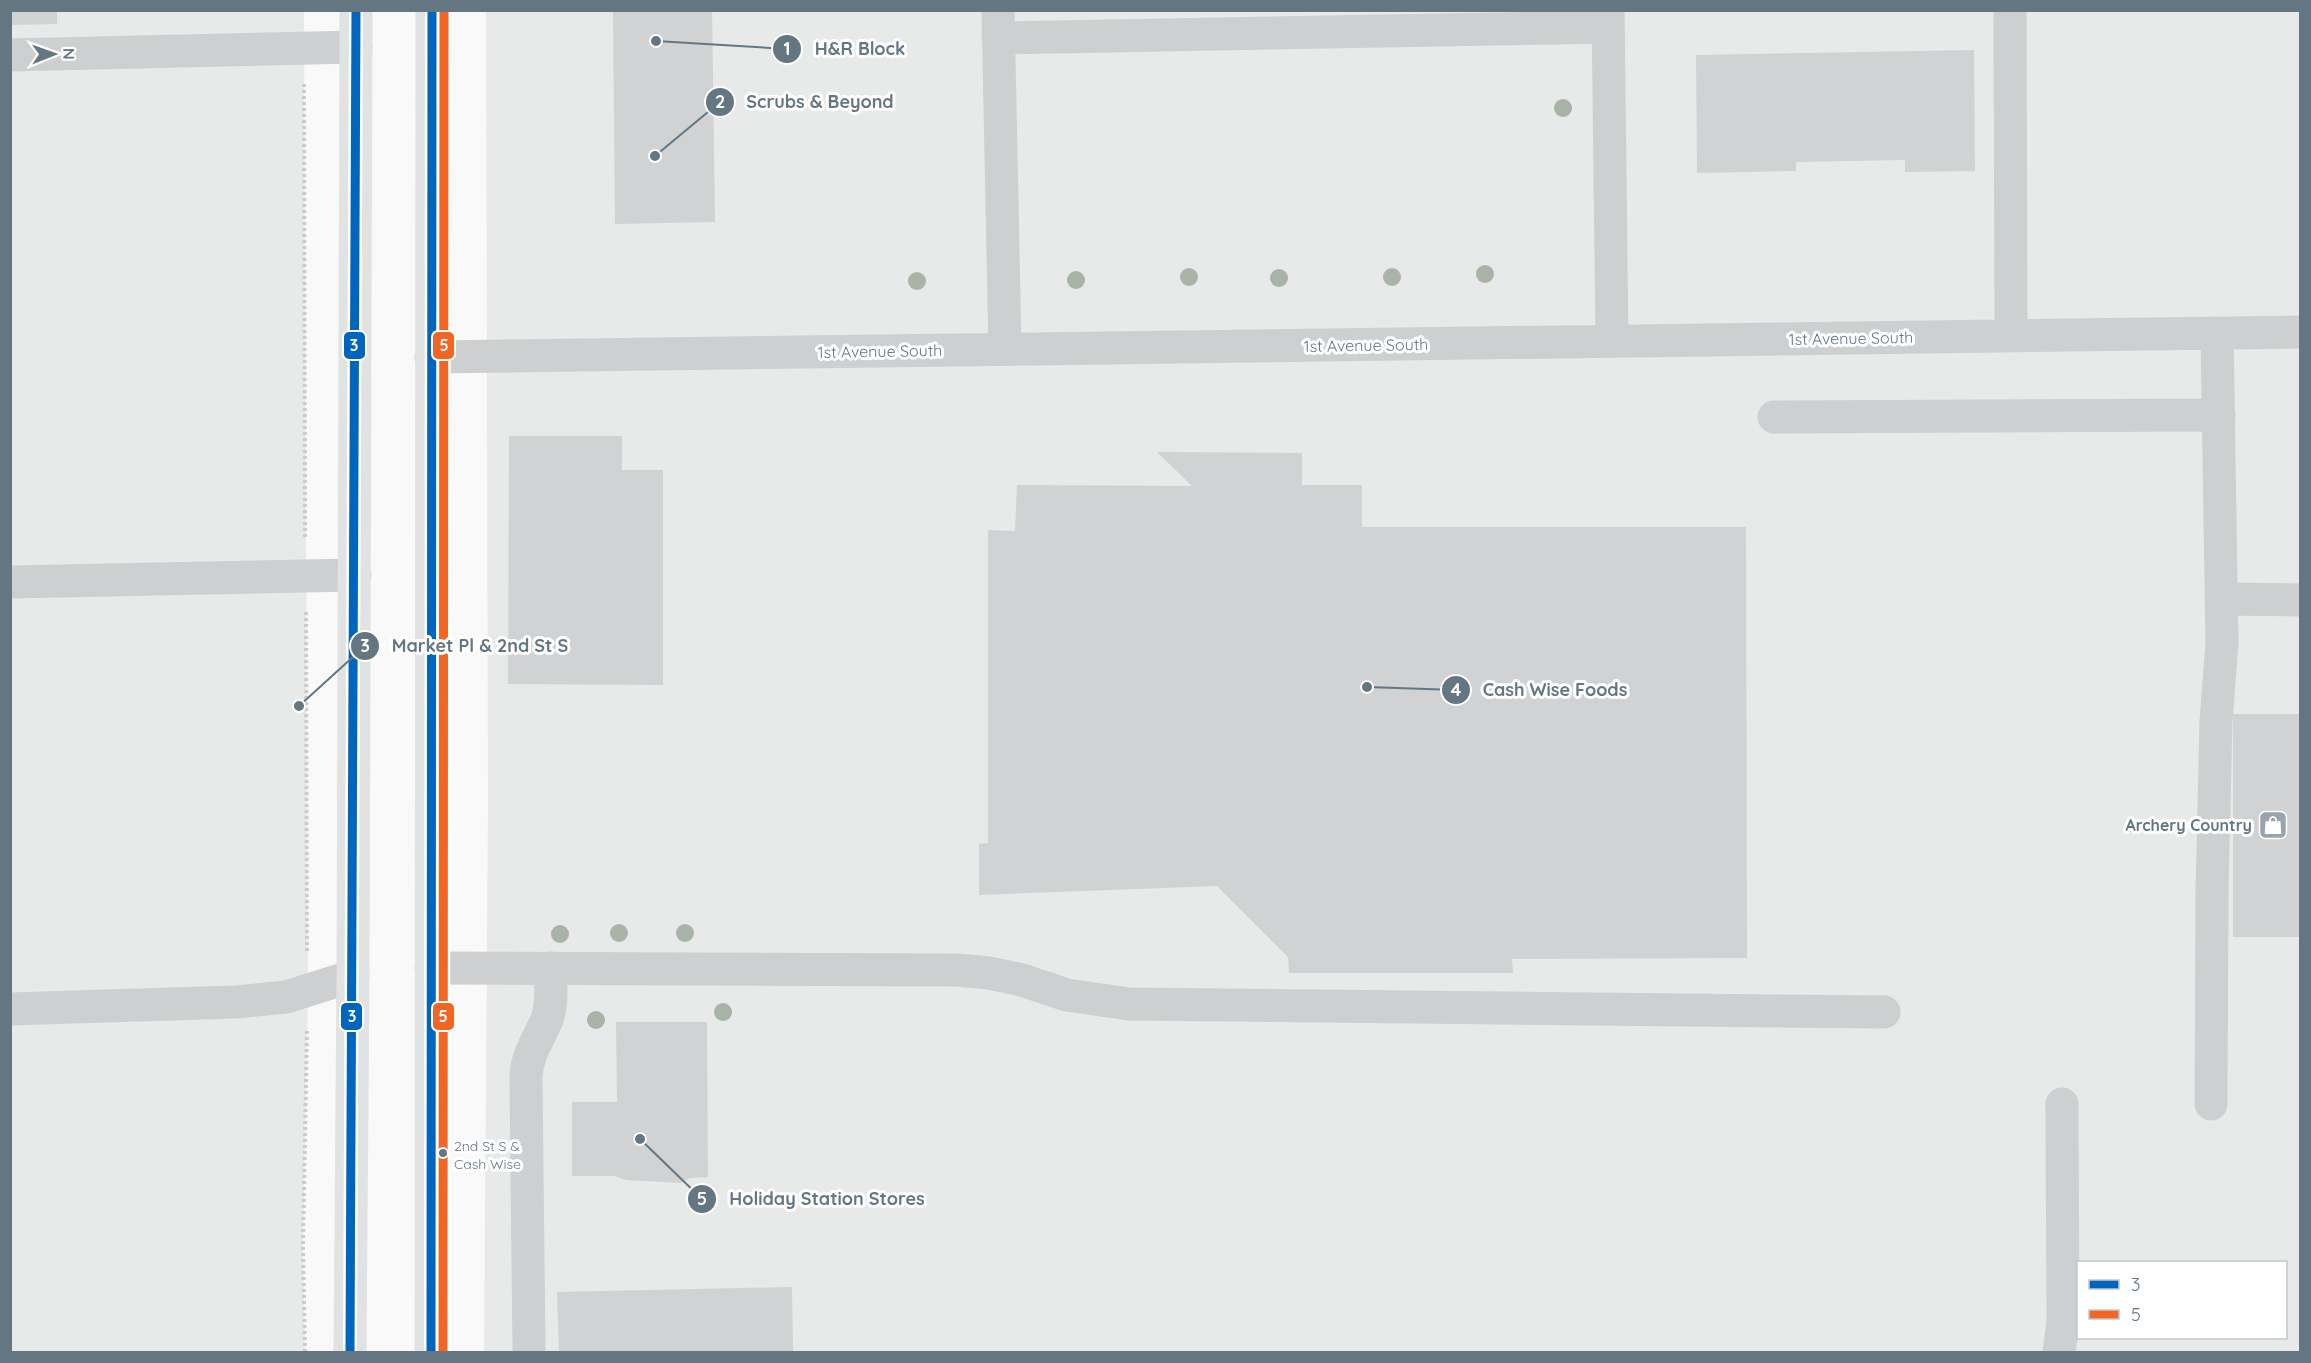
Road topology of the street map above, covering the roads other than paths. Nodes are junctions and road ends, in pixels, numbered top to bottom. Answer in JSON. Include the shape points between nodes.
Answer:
{"nodes":[{"id":1,"x":356,"y":10,"type":"edge"},
{"id":2,"x":432,"y":10,"type":"edge"},
{"id":3,"x":2010,"y":10,"type":"edge"},
{"id":4,"x":1608,"y":19,"type":"edge"},
{"id":5,"x":998,"y":24,"type":"edge"},
{"id":6,"x":356,"y":47,"type":"junction"},
{"id":7,"x":10,"y":55,"type":"edge"},
{"id":8,"x":2301,"y":332,"type":"edge"},
{"id":9,"x":2217,"y":333,"type":"junction"},
{"id":10,"x":2011,"y":336,"type":"junction"},
{"id":11,"x":1612,"y":341,"type":"junction"},
{"id":12,"x":1005,"y":350,"type":"junction"},
{"id":13,"x":430,"y":357,"type":"junction"},
{"id":14,"x":2219,"y":415,"type":"junction"},
{"id":15,"x":1774,"y":417,"type":"dead end"},
{"id":16,"x":355,"y":575,"type":"junction"},
{"id":17,"x":10,"y":582,"type":"edge"},
{"id":18,"x":2221,"y":599,"type":"junction"},
{"id":19,"x":2301,"y":600,"type":"edge"},
{"id":20,"x":431,"y":968,"type":"junction"},
{"id":21,"x":550,"y":968,"type":"junction"},
{"id":22,"x":353,"y":976,"type":"junction"},
{"id":23,"x":10,"y":1009,"type":"edge"},
{"id":24,"x":1884,"y":1012,"type":"dead end"},
{"id":25,"x":2062,"y":1104,"type":"dead end"},
{"id":26,"x":2211,"y":1104,"type":"dead end"},
{"id":27,"x":350,"y":1353,"type":"edge"},
{"id":28,"x":431,"y":1353,"type":"edge"},
{"id":29,"x":529,"y":1353,"type":"edge"},
{"id":30,"x":2059,"y":1353,"type":"edge"}],
"edges":[{"from":1,"to":6,"type":"highway"},
{"from":2,"to":13,"type":"highway"},
{"from":3,"to":10,"type":"street"},
{"from":4,"to":5,"type":"street"},
{"from":4,"to":11,"type":"street"},
{"from":5,"to":12,"type":"street"},
{"from":6,"to":7,"type":"street"},
{"from":6,"to":16,"type":"highway"},
{"from":8,"to":9,"type":"street","name":"1st Avenue South"},
{"from":9,"to":10,"type":"street","name":"1st Avenue South"},
{"from":9,"to":14,"type":"street"},
{"from":10,"to":11,"type":"street","name":"1st Avenue South"},
{"from":11,"to":12,"type":"street","name":"1st Avenue South"},
{"from":12,"to":13,"type":"street","name":"1st Avenue South"},
{"from":13,"to":20,"type":"highway"},
{"from":14,"to":15,"type":"street"},
{"from":14,"to":18,"type":"street"},
{"from":16,"to":17,"type":"street"},
{"from":16,"to":22,"type":"highway"},
{"from":18,"to":19,"type":"street"},
{"from":18,"to":26,"type":"street","via":[[2212,881]]},
{"from":20,"to":21,"type":"street"},
{"from":20,"to":28,"type":"highway"},
{"from":21,"to":24,"type":"street","via":[[957,970],[989,973],[1067,995],[1129,1004]]},
{"from":21,"to":29,"type":"street","via":[[548,1018],[531,1051],[526,1076]]},
{"from":22,"to":23,"type":"street","via":[[286,997],[236,1002]]},
{"from":22,"to":27,"type":"highway"},
{"from":25,"to":30,"type":"street","via":[[2063,1323]]}]}
